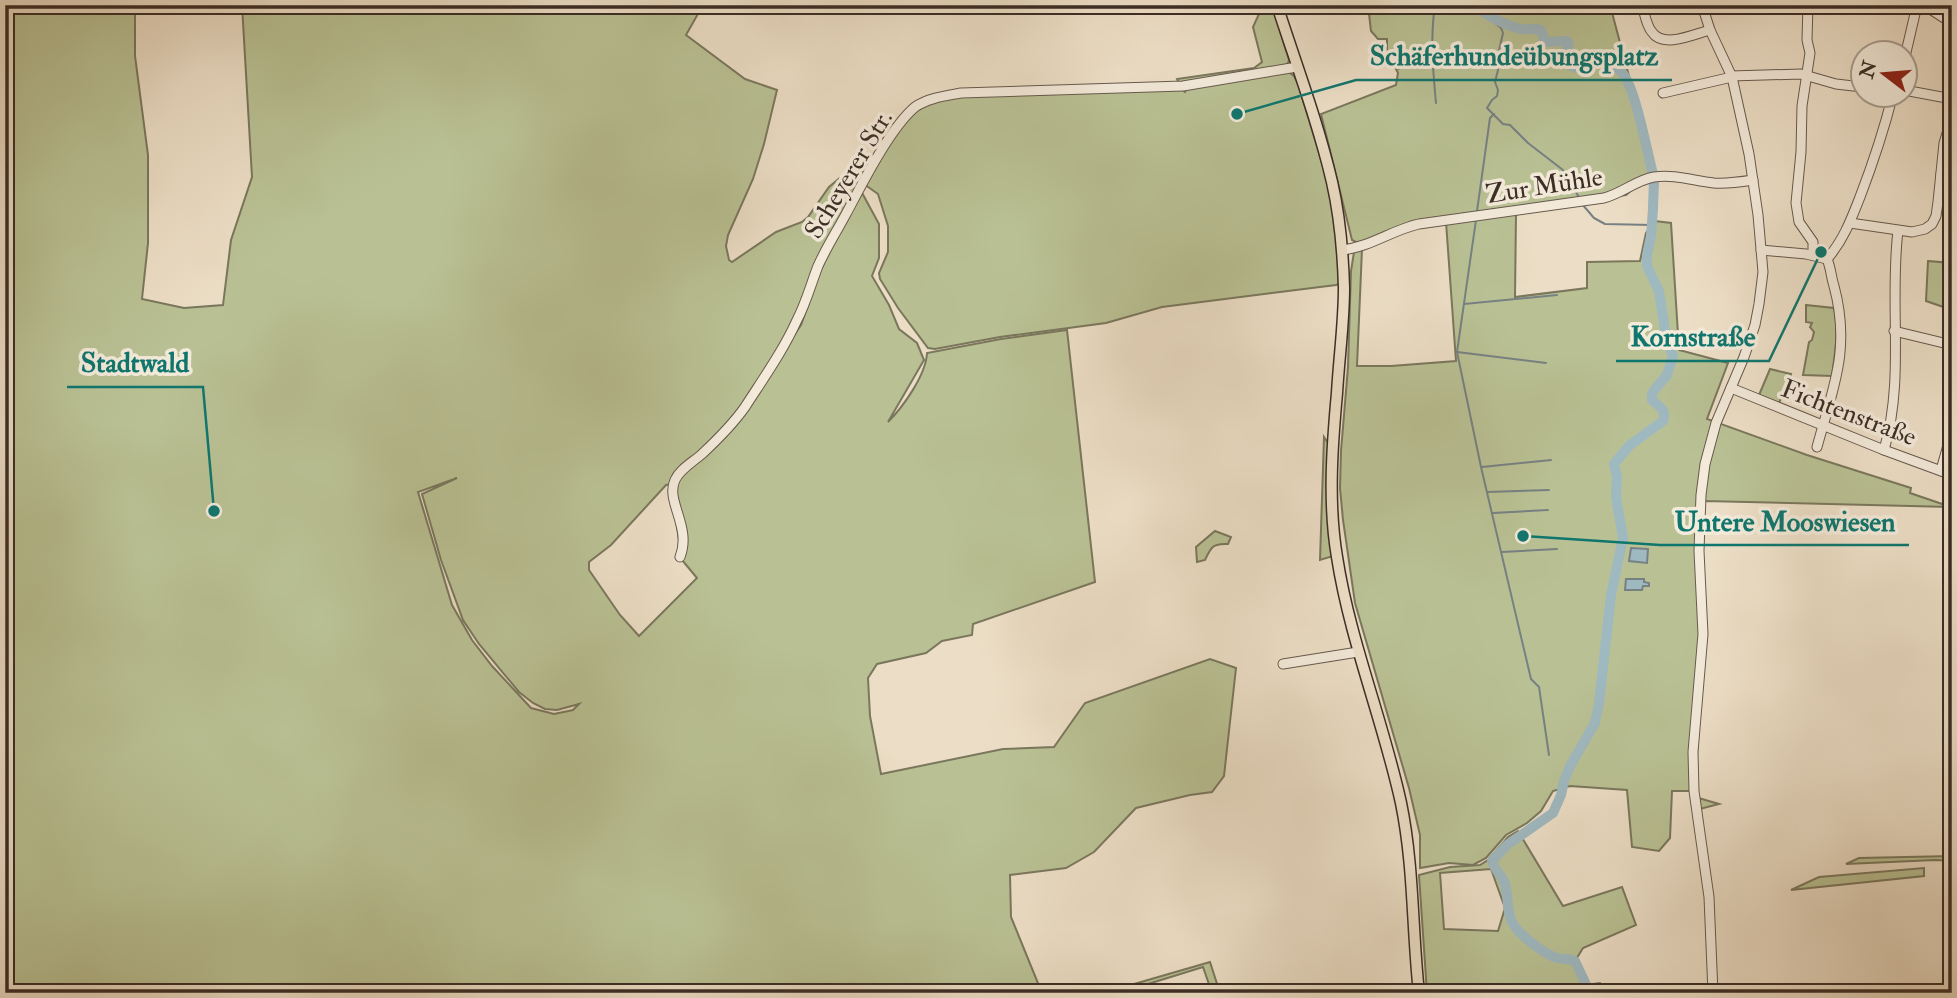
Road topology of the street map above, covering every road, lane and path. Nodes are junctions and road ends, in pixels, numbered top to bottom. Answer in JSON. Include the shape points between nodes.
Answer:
{"nodes":[{"id":1,"x":1277,"y":5,"type":"edge"},
{"id":2,"x":1642,"y":5,"type":"edge"},
{"id":3,"x":1702,"y":5,"type":"edge"},
{"id":4,"x":1808,"y":5,"type":"edge"},
{"id":5,"x":1917,"y":5,"type":"edge"},
{"id":6,"x":1924,"y":5,"type":"edge"},
{"id":7,"x":1952,"y":23,"type":"edge"},
{"id":8,"x":1710,"y":30,"type":"junction"},
{"id":9,"x":1910,"y":38,"type":"edge"},
{"id":10,"x":1297,"y":67,"type":"junction"},
{"id":11,"x":1806,"y":75,"type":"junction"},
{"id":12,"x":1732,"y":76,"type":"junction"},
{"id":13,"x":1848,"y":86,"type":"edge"},
{"id":14,"x":1918,"y":92,"type":"edge"},
{"id":15,"x":1663,"y":93,"type":"dead end"},
{"id":16,"x":1952,"y":99,"type":"edge"},
{"id":17,"x":1889,"y":108,"type":"edge"},
{"id":18,"x":1952,"y":117,"type":"edge"},
{"id":19,"x":1941,"y":174,"type":"junction"},
{"id":20,"x":1952,"y":178,"type":"edge"},
{"id":21,"x":1753,"y":180,"type":"junction"},
{"id":22,"x":1850,"y":223,"type":"junction"},
{"id":23,"x":1898,"y":230,"type":"junction"},
{"id":24,"x":1342,"y":250,"type":"junction"},
{"id":25,"x":1761,"y":250,"type":"junction"},
{"id":26,"x":1813,"y":255,"type":"junction"},
{"id":27,"x":1827,"y":259,"type":"junction"},
{"id":28,"x":1894,"y":331,"type":"junction"},
{"id":29,"x":1952,"y":345,"type":"edge"},
{"id":30,"x":1731,"y":388,"type":"junction"},
{"id":31,"x":1823,"y":426,"type":"junction"},
{"id":32,"x":1952,"y":431,"type":"edge"},
{"id":33,"x":1817,"y":447,"type":"dead end"},
{"id":34,"x":1884,"y":450,"type":"junction"},
{"id":35,"x":1941,"y":470,"type":"junction"},
{"id":36,"x":1952,"y":475,"type":"edge"},
{"id":37,"x":680,"y":557,"type":"dead end"},
{"id":38,"x":1358,"y":652,"type":"junction"},
{"id":39,"x":1283,"y":664,"type":"dead end"},
{"id":40,"x":1419,"y":993,"type":"edge"},
{"id":41,"x":1713,"y":993,"type":"edge"}],
"edges":[{"from":1,"to":10,"type":"main road"},
{"from":2,"to":8,"type":"street","via":[[1650,29],[1662,39]]},
{"from":3,"to":8,"type":"street"},
{"from":4,"to":11,"type":"street"},
{"from":5,"to":9,"type":"street"},
{"from":6,"to":7,"type":"street"},
{"from":8,"to":12,"type":"street"},
{"from":10,"to":24,"type":"main road","via":[[1333,185]]},
{"from":10,"to":37,"type":"street","name":"Scheyerer Str.","via":[[1183,86],[961,93],[918,105],[901,122],[862,184],[819,265],[788,338],[742,411],[673,483],[684,535]]},
{"from":11,"to":12,"type":"street"},
{"from":11,"to":13,"type":"street"},
{"from":11,"to":26,"type":"street","via":[[1796,203],[1800,222],[1813,242]]},
{"from":12,"to":15,"type":"street"},
{"from":12,"to":21,"type":"street"},
{"from":14,"to":16,"type":"street"},
{"from":17,"to":22,"type":"street"},
{"from":18,"to":19,"type":"street"},
{"from":19,"to":20,"type":"street"},
{"from":19,"to":23,"type":"street","via":[[1932,224],[1920,231]]},
{"from":21,"to":24,"type":"street","name":"Zur Mühle","via":[[1723,183],[1648,178],[1621,193],[1411,226],[1362,247]]},
{"from":21,"to":25,"type":"street"},
{"from":22,"to":23,"type":"street"},
{"from":22,"to":27,"type":"street"},
{"from":23,"to":28,"type":"street"},
{"from":24,"to":38,"type":"main road","via":[[1332,492],[1336,556]]},
{"from":25,"to":26,"type":"street"},
{"from":25,"to":30,"type":"street","via":[[1757,317]]},
{"from":26,"to":27,"type":"street"},
{"from":27,"to":31,"type":"street","via":[[1840,315],[1841,349]]},
{"from":28,"to":29,"type":"street"},
{"from":28,"to":34,"type":"street","via":[[1894,395]]},
{"from":30,"to":31,"type":"street","name":"Fichtenstraße"},
{"from":30,"to":41,"type":"street","via":[[1709,450],[1699,512],[1703,634],[1694,791],[1710,897]]},
{"from":31,"to":33,"type":"street"},
{"from":31,"to":34,"type":"street","name":"Fichtenstraße"},
{"from":32,"to":35,"type":"street"},
{"from":34,"to":35,"type":"street","name":"Fichtenstraße"},
{"from":35,"to":36,"type":"street","name":"Fichtenstraße"},
{"from":38,"to":39,"type":"street"},
{"from":38,"to":40,"type":"main road","via":[[1401,803]]}]}
